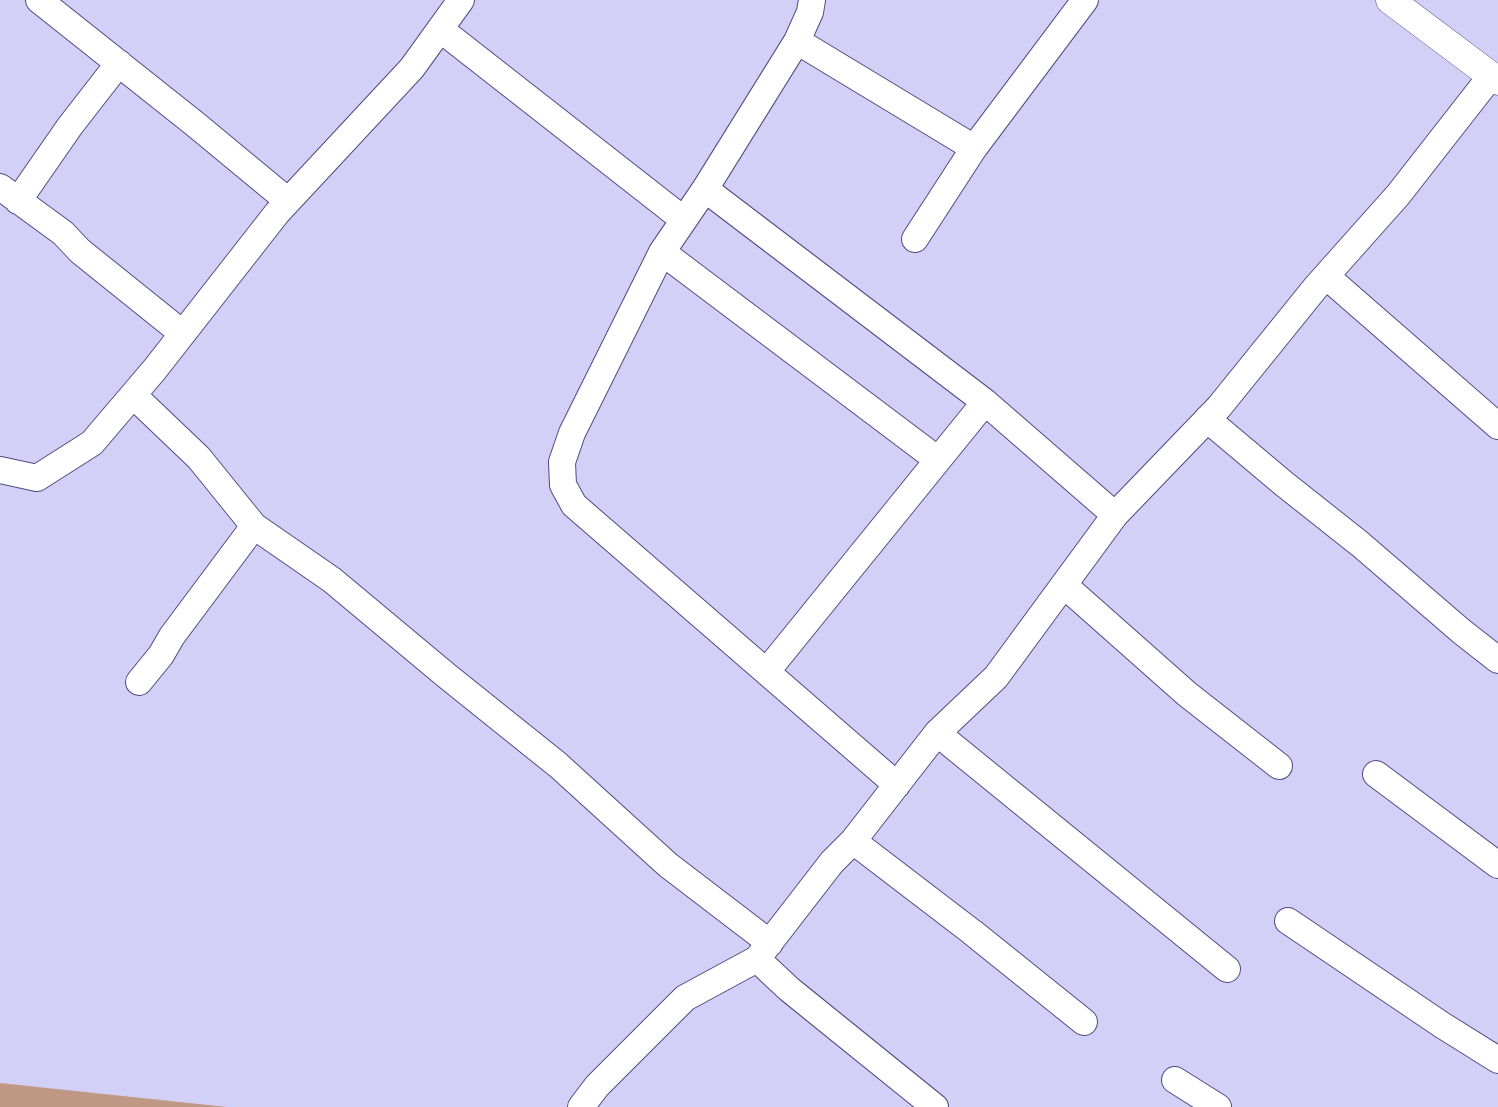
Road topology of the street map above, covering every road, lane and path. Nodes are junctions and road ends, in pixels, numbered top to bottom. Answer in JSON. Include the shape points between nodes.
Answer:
{"nodes":[{"id":1,"x":39,"y":0,"type":"edge"},
{"id":2,"x":461,"y":0,"type":"edge"},
{"id":3,"x":812,"y":0,"type":"edge"},
{"id":4,"x":1390,"y":0,"type":"edge"},
{"id":5,"x":1075,"y":3,"type":"edge"},
{"id":6,"x":440,"y":28,"type":"junction"},
{"id":7,"x":797,"y":41,"type":"junction"},
{"id":8,"x":119,"y":63,"type":"junction"},
{"id":9,"x":1494,"y":78,"type":"edge"},
{"id":10,"x":974,"y":148,"type":"junction"},
{"id":11,"x":705,"y":189,"type":"junction"},
{"id":12,"x":9,"y":194,"type":"edge"},
{"id":13,"x":288,"y":201,"type":"junction"},
{"id":14,"x":684,"y":220,"type":"junction"},
{"id":15,"x":915,"y":239,"type":"dead end"},
{"id":16,"x":662,"y":252,"type":"junction"},
{"id":17,"x":1326,"y":276,"type":"junction"},
{"id":18,"x":182,"y":334,"type":"junction"},
{"id":19,"x":133,"y":395,"type":"junction"},
{"id":20,"x":985,"y":402,"type":"junction"},
{"id":21,"x":1207,"y":419,"type":"junction"},
{"id":22,"x":1498,"y":426,"type":"edge"},
{"id":23,"x":938,"y":460,"type":"junction"},
{"id":24,"x":0,"y":470,"type":"edge"},
{"id":25,"x":1115,"y":515,"type":"junction"},
{"id":26,"x":254,"y":526,"type":"junction"},
{"id":27,"x":1064,"y":585,"type":"junction"},
{"id":28,"x":1498,"y":660,"type":"edge"},
{"id":29,"x":767,"y":671,"type":"junction"},
{"id":30,"x":139,"y":682,"type":"dead end"},
{"id":31,"x":938,"y":733,"type":"junction"},
{"id":32,"x":1279,"y":766,"type":"dead end"},
{"id":33,"x":1376,"y":774,"type":"dead end"},
{"id":34,"x":896,"y":785,"type":"junction"},
{"id":35,"x":853,"y":841,"type":"junction"},
{"id":36,"x":1498,"y":865,"type":"edge"},
{"id":37,"x":1288,"y":920,"type":"dead end"},
{"id":38,"x":763,"y":951,"type":"junction"},
{"id":39,"x":1227,"y":969,"type":"dead end"},
{"id":40,"x":1084,"y":1022,"type":"dead end"},
{"id":41,"x":1498,"y":1060,"type":"edge"},
{"id":42,"x":1175,"y":1080,"type":"dead end"},
{"id":43,"x":927,"y":1105,"type":"edge"},
{"id":44,"x":581,"y":1107,"type":"edge"},
{"id":45,"x":1218,"y":1107,"type":"edge"}],
"edges":[{"from":1,"to":8,"type":"street"},
{"from":2,"to":6,"type":"street"},
{"from":3,"to":7,"type":"street"},
{"from":4,"to":9,"type":"main road"},
{"from":5,"to":10,"type":"street"},
{"from":6,"to":13,"type":"street","via":[[412,68]]},
{"from":6,"to":14,"type":"street"},
{"from":7,"to":10,"type":"street"},
{"from":7,"to":11,"type":"street"},
{"from":8,"to":12,"type":"street","via":[[70,126]]},
{"from":8,"to":13,"type":"street"},
{"from":9,"to":17,"type":"street"},
{"from":10,"to":15,"type":"street"},
{"from":11,"to":14,"type":"street"},
{"from":11,"to":20,"type":"street"},
{"from":12,"to":18,"type":"street","via":[[63,233],[80,251]]},
{"from":13,"to":18,"type":"street"},
{"from":14,"to":16,"type":"street"},
{"from":16,"to":23,"type":"street"},
{"from":16,"to":29,"type":"street","via":[[572,433],[562,462],[563,485],[574,505]]},
{"from":17,"to":21,"type":"street"},
{"from":17,"to":22,"type":"street"},
{"from":18,"to":19,"type":"street"},
{"from":19,"to":24,"type":"street","via":[[92,443],[37,478]]},
{"from":19,"to":26,"type":"street","via":[[199,458]]},
{"from":20,"to":23,"type":"street"},
{"from":20,"to":25,"type":"street"},
{"from":21,"to":25,"type":"street"},
{"from":21,"to":28,"type":"street"},
{"from":23,"to":29,"type":"street"},
{"from":25,"to":27,"type":"street"},
{"from":26,"to":30,"type":"street"},
{"from":26,"to":38,"type":"street","via":[[332,580],[558,766]]},
{"from":27,"to":31,"type":"street","via":[[996,677]]},
{"from":27,"to":32,"type":"street","via":[[1187,694]]},
{"from":29,"to":34,"type":"street"},
{"from":31,"to":34,"type":"street"},
{"from":31,"to":39,"type":"street"},
{"from":33,"to":36,"type":"street"},
{"from":34,"to":35,"type":"street"},
{"from":35,"to":38,"type":"street","via":[[832,862]]},
{"from":35,"to":40,"type":"street"},
{"from":37,"to":41,"type":"street"},
{"from":38,"to":43,"type":"street","via":[[789,989]]},
{"from":38,"to":44,"type":"street","via":[[684,998],[597,1086]]},
{"from":42,"to":45,"type":"street"}]}
